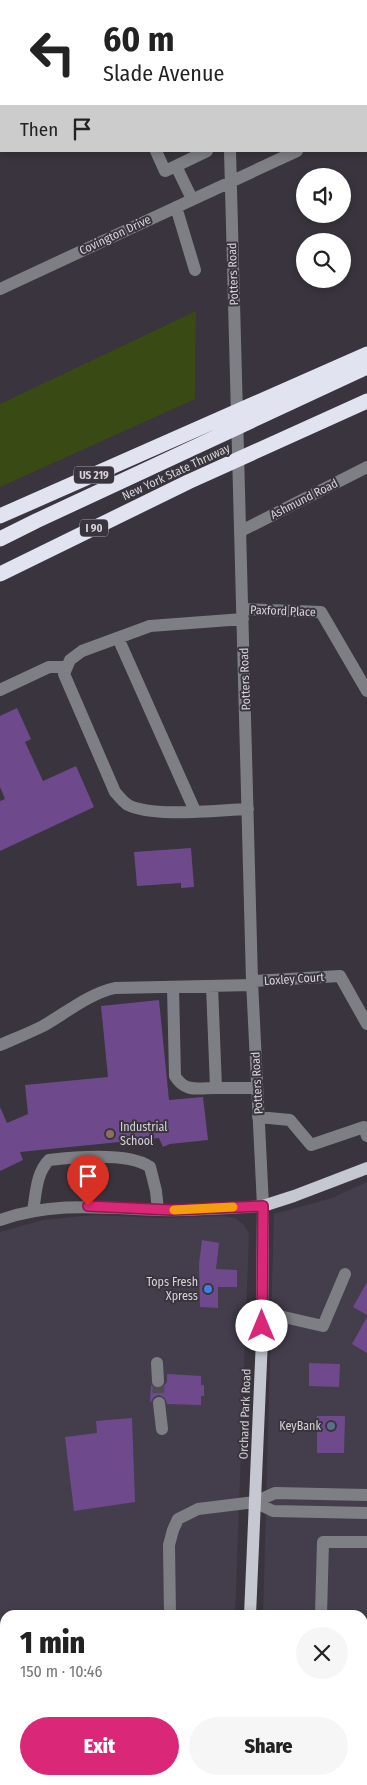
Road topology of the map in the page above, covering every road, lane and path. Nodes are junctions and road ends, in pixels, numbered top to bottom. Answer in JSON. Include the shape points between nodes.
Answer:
{"nodes":[{"id":1,"x":156,"y":152,"type":"edge"},
{"id":2,"x":205,"y":152,"type":"edge"},
{"id":3,"x":230,"y":152,"type":"edge"},
{"id":4,"x":295,"y":152,"type":"edge"},
{"id":5,"x":176,"y":166,"type":"junction"},
{"id":6,"x":230,"y":182,"type":"junction"},
{"id":7,"x":192,"y":199,"type":"junction"},
{"id":8,"x":176,"y":207,"type":"junction"},
{"id":9,"x":195,"y":270,"type":"dead end"},
{"id":10,"x":0,"y":289,"type":"edge"},
{"id":11,"x":367,"y":354,"type":"edge"},
{"id":12,"x":367,"y":367,"type":"edge"},
{"id":13,"x":367,"y":401,"type":"edge"},
{"id":14,"x":367,"y":467,"type":"edge"},
{"id":15,"x":0,"y":516,"type":"edge"},
{"id":16,"x":240,"y":531,"type":"junction"},
{"id":17,"x":0,"y":539,"type":"edge"},
{"id":18,"x":0,"y":574,"type":"edge"},
{"id":19,"x":243,"y":614,"type":"junction"},
{"id":20,"x":118,"y":638,"type":"junction"},
{"id":21,"x":67,"y":667,"type":"junction"},
{"id":22,"x":0,"y":690,"type":"edge"},
{"id":23,"x":367,"y":691,"type":"edge"},
{"id":24,"x":248,"y":809,"type":"junction"},
{"id":25,"x":195,"y":811,"type":"junction"},
{"id":26,"x":252,"y":983,"type":"junction"},
{"id":27,"x":173,"y":986,"type":"junction"},
{"id":28,"x":212,"y":986,"type":"junction"},
{"id":29,"x":367,"y":1024,"type":"edge"},
{"id":30,"x":0,"y":1045,"type":"edge"},
{"id":31,"x":216,"y":1088,"type":"junction"},
{"id":32,"x":257,"y":1088,"type":"junction"},
{"id":33,"x":258,"y":1117,"type":"junction"},
{"id":34,"x":367,"y":1136,"type":"edge"},
{"id":35,"x":367,"y":1168,"type":"edge"},
{"id":36,"x":263,"y":1206,"type":"junction"},
{"id":37,"x":158,"y":1210,"type":"junction"},
{"id":38,"x":33,"y":1211,"type":"junction"},
{"id":39,"x":0,"y":1220,"type":"edge"},
{"id":40,"x":345,"y":1274,"type":"dead end"},
{"id":41,"x":262,"y":1312,"type":"junction"},
{"id":42,"x":157,"y":1363,"type":"dead end"},
{"id":43,"x":158,"y":1381,"type":"tunnel mouth"},
{"id":44,"x":159,"y":1403,"type":"tunnel mouth"},
{"id":45,"x":162,"y":1429,"type":"dead end"},
{"id":46,"x":367,"y":1495,"type":"edge"},
{"id":47,"x":255,"y":1502,"type":"junction"},
{"id":48,"x":367,"y":1513,"type":"edge"},
{"id":49,"x":367,"y":1542,"type":"edge"},
{"id":50,"x":170,"y":1610,"type":"edge"},
{"id":51,"x":250,"y":1610,"type":"edge"},
{"id":52,"x":321,"y":1610,"type":"edge"}],
"edges":[{"from":1,"to":5,"type":"street","via":[[165,171]]},
{"from":2,"to":5,"type":"street"},
{"from":3,"to":6,"type":"street","name":"Potters Road"},
{"from":4,"to":6,"type":"street","name":"Covington Drive"},
{"from":5,"to":7,"type":"street"},
{"from":6,"to":7,"type":"street","name":"Covington Drive"},
{"from":6,"to":16,"type":"street","name":"Potters Road"},
{"from":7,"to":8,"type":"street","name":"Covington Drive"},
{"from":8,"to":9,"type":"street"},
{"from":8,"to":10,"type":"street","name":"Covington Drive"},
{"from":11,"to":15,"type":"highway","number":"US 219"},
{"from":12,"to":17,"type":"highway","name":"New York State Thruway","number":"I 90"},
{"from":13,"to":18,"type":"highway","name":"New York State Thruway","number":"I 90","via":[[188,482]]},
{"from":14,"to":16,"type":"street","name":"Ashmund Road"},
{"from":16,"to":19,"type":"street","name":"Potters Road"},
{"from":19,"to":20,"type":"street","via":[[150,626]]},
{"from":19,"to":23,"type":"street","name":"Paxford Place","via":[[321,612]]},
{"from":19,"to":24,"type":"street","name":"Potters Road"},
{"from":20,"to":21,"type":"street","via":[[82,651],[70,660]]},
{"from":20,"to":25,"type":"street"},
{"from":21,"to":22,"type":"street","via":[[49,668]]},
{"from":21,"to":25,"type":"street","via":[[64,674],[115,792],[126,804],[139,810]]},
{"from":24,"to":25,"type":"street"},
{"from":24,"to":26,"type":"street","name":"Potters Road"},
{"from":26,"to":28,"type":"street"},
{"from":26,"to":29,"type":"street","name":"Loxley Court","via":[[340,976]]},
{"from":26,"to":32,"type":"street","name":"Potters Road"},
{"from":27,"to":28,"type":"street"},
{"from":27,"to":30,"type":"street","via":[[106,990]]},
{"from":27,"to":31,"type":"street","via":[[176,1076],[180,1084],[189,1088]]},
{"from":28,"to":31,"type":"street"},
{"from":31,"to":32,"type":"street"},
{"from":32,"to":33,"type":"street","name":"Potters Road"},
{"from":33,"to":34,"type":"street","via":[[290,1120],[311,1145],[364,1127]]},
{"from":33,"to":36,"type":"street","name":"Potters Road"},
{"from":35,"to":36,"type":"main road"},
{"from":36,"to":37,"type":"street"},
{"from":36,"to":41,"type":"main road","name":"Orchard Park Road"},
{"from":37,"to":38,"type":"street","via":[[71,1206]]},
{"from":37,"to":38,"type":"street","via":[[150,1167],[144,1162],[118,1156],[49,1160],[39,1178]]},
{"from":38,"to":39,"type":"street"},
{"from":40,"to":41,"type":"street","via":[[323,1326]]},
{"from":41,"to":47,"type":"main road","name":"Orchard Park Road"},
{"from":42,"to":43,"type":"street"},
{"from":44,"to":45,"type":"street"},
{"from":46,"to":47,"type":"street","via":[[275,1493]]},
{"from":47,"to":48,"type":"street","via":[[273,1511]]},
{"from":47,"to":50,"type":"street","via":[[198,1509],[178,1519],[169,1546]]},
{"from":47,"to":51,"type":"main road","name":"Orchard Park Road"},
{"from":49,"to":52,"type":"street","via":[[323,1542]]}]}
